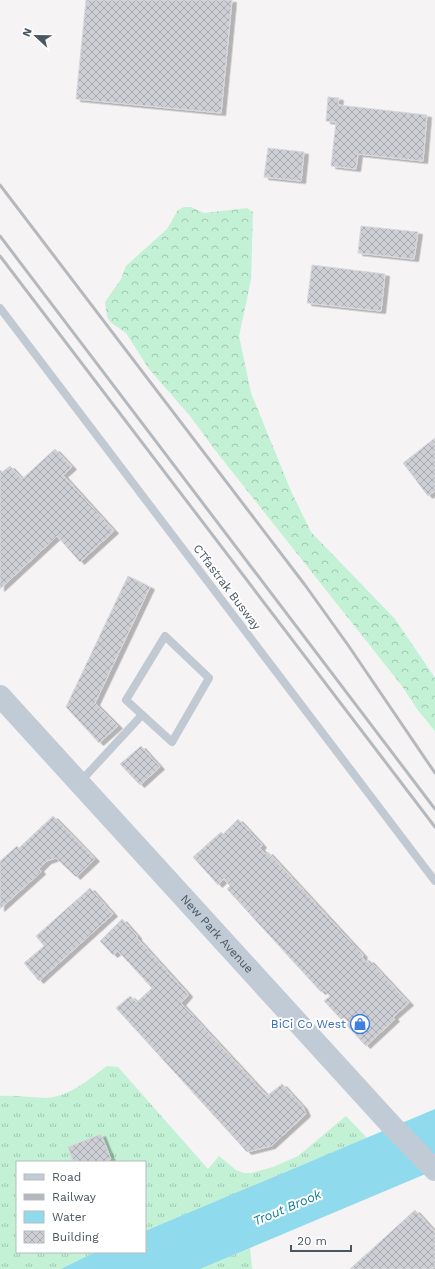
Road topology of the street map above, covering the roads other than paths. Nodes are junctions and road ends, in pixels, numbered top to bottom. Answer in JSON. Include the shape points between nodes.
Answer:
{"nodes":[{"id":1,"x":0,"y":308,"type":"edge"},
{"id":2,"x":0,"y":696,"type":"edge"},
{"id":3,"x":142,"y":715,"type":"junction"},
{"id":4,"x":79,"y":783,"type":"junction"},
{"id":5,"x":435,"y":881,"type":"edge"},
{"id":6,"x":435,"y":1170,"type":"edge"}],
"edges":[{"from":1,"to":5,"type":"lane","name":"CTfastrak Busway"},
{"from":2,"to":4,"type":"main road","name":"New Park Avenue"},
{"from":3,"to":3,"type":"lane","via":[[172,742],[209,678],[165,636],[126,700]]},
{"from":3,"to":4,"type":"lane"},
{"from":4,"to":6,"type":"main road","name":"New Park Avenue"}]}
